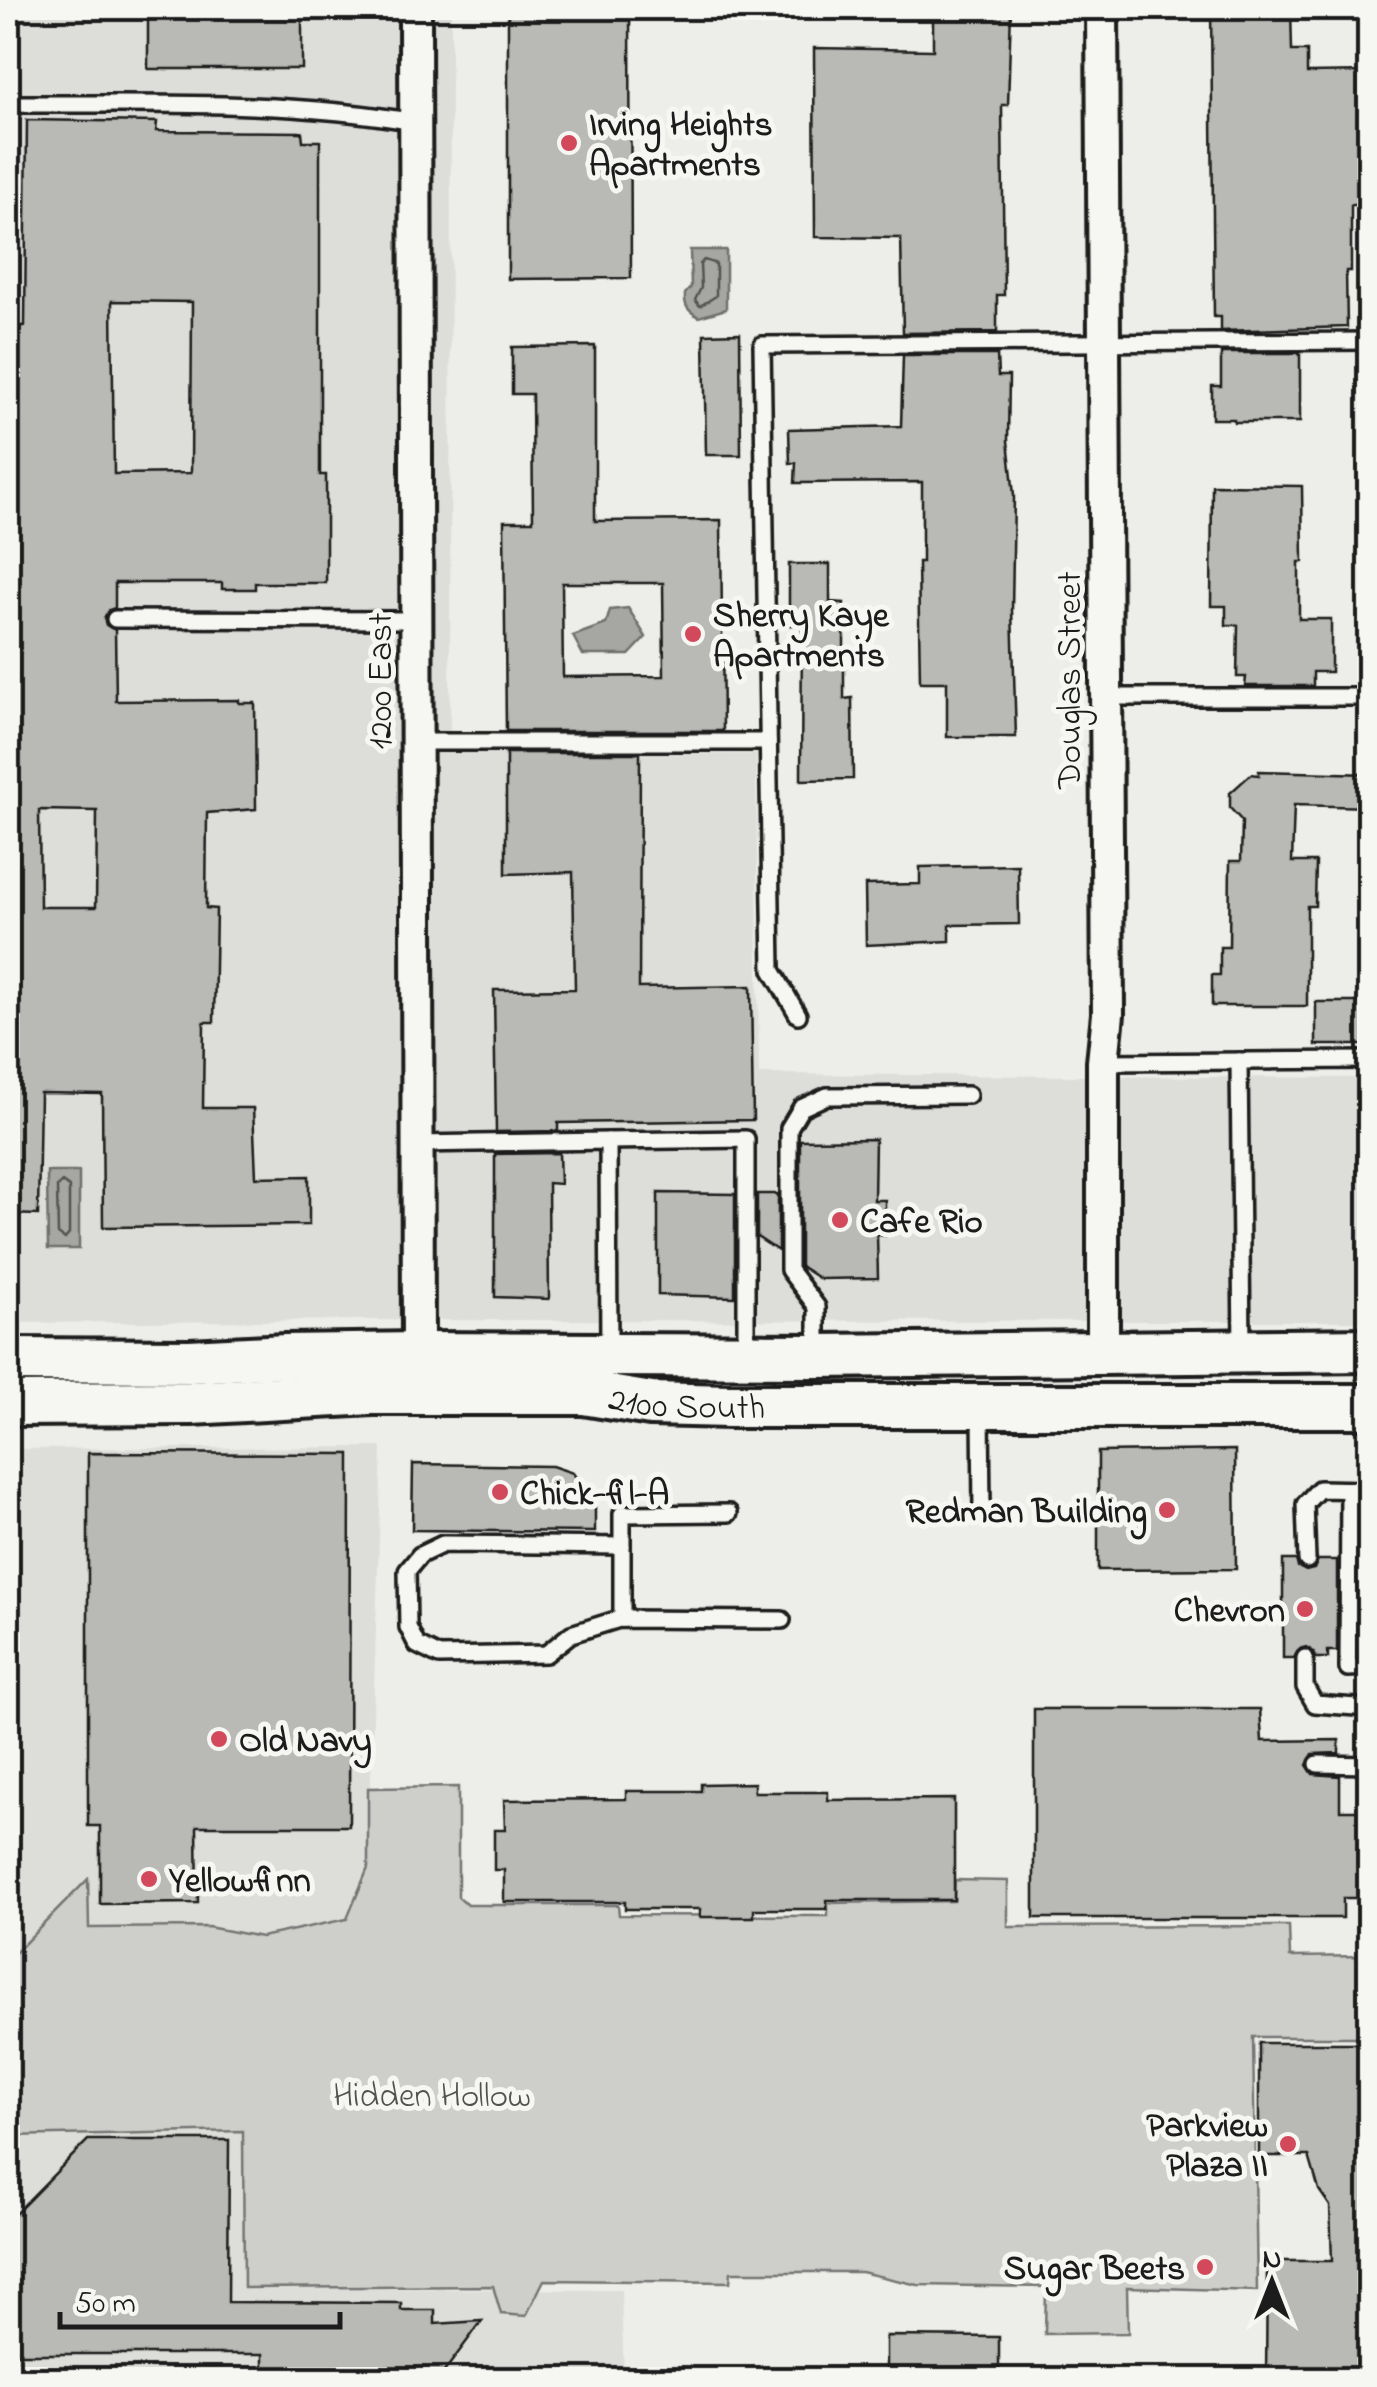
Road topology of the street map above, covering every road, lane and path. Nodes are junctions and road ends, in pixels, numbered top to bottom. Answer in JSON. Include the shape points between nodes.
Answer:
{"nodes":[{"id":1,"x":415,"y":8,"type":"edge"},
{"id":2,"x":1102,"y":8,"type":"edge"},
{"id":3,"x":8,"y":104,"type":"edge"},
{"id":4,"x":415,"y":122,"type":"junction"},
{"id":5,"x":1370,"y":341,"type":"edge"},
{"id":6,"x":1104,"y":343,"type":"junction"},
{"id":7,"x":115,"y":619,"type":"dead end"},
{"id":8,"x":416,"y":620,"type":"junction"},
{"id":9,"x":1106,"y":697,"type":"junction"},
{"id":10,"x":1370,"y":697,"type":"edge"},
{"id":11,"x":416,"y":742,"type":"junction"},
{"id":12,"x":768,"y":742,"type":"junction"},
{"id":13,"x":798,"y":1015,"type":"dead end"},
{"id":14,"x":1239,"y":1060,"type":"junction"},
{"id":15,"x":1370,"y":1060,"type":"edge"},
{"id":16,"x":1102,"y":1062,"type":"junction"},
{"id":17,"x":968,"y":1095,"type":"dead end"},
{"id":18,"x":608,"y":1141,"type":"junction"},
{"id":19,"x":418,"y":1144,"type":"junction"},
{"id":20,"x":1370,"y":1350,"type":"edge"},
{"id":21,"x":1242,"y":1352,"type":"junction"},
{"id":22,"x":1103,"y":1353,"type":"junction"},
{"id":23,"x":418,"y":1354,"type":"junction"},
{"id":24,"x":609,"y":1355,"type":"junction"},
{"id":25,"x":746,"y":1355,"type":"junction"},
{"id":26,"x":818,"y":1356,"type":"junction"},
{"id":27,"x":8,"y":1360,"type":"edge"},
{"id":28,"x":190,"y":1361,"type":"junction"},
{"id":29,"x":11,"y":1404,"type":"edge"},
{"id":30,"x":729,"y":1406,"type":"junction"},
{"id":31,"x":982,"y":1406,"type":"junction"},
{"id":32,"x":1370,"y":1406,"type":"edge"},
{"id":33,"x":1349,"y":1490,"type":"junction"},
{"id":34,"x":1370,"y":1490,"type":"edge"},
{"id":35,"x":982,"y":1512,"type":"dead end"},
{"id":36,"x":728,"y":1513,"type":"dead end"},
{"id":37,"x":622,"y":1546,"type":"junction"},
{"id":38,"x":1307,"y":1560,"type":"dead end"},
{"id":39,"x":622,"y":1618,"type":"junction"},
{"id":40,"x":782,"y":1620,"type":"dead end"},
{"id":41,"x":1305,"y":1658,"type":"dead end"},
{"id":42,"x":1370,"y":1668,"type":"edge"},
{"id":43,"x":1370,"y":1708,"type":"edge"},
{"id":44,"x":1318,"y":1764,"type":"dead end"},
{"id":45,"x":1370,"y":1765,"type":"edge"}],
"edges":[{"from":1,"to":4,"type":"street","name":"1200 East"},
{"from":2,"to":6,"type":"street","name":"Douglas Street"},
{"from":3,"to":4,"type":"lane","via":[[210,105]]},
{"from":4,"to":8,"type":"street","name":"1200 East"},
{"from":5,"to":6,"type":"lane"},
{"from":6,"to":9,"type":"street","name":"Douglas Street"},
{"from":6,"to":12,"type":"lane","via":[[762,345]]},
{"from":7,"to":8,"type":"lane"},
{"from":8,"to":11,"type":"street","name":"1200 East"},
{"from":9,"to":10,"type":"lane"},
{"from":9,"to":16,"type":"street","name":"Douglas Street","via":[[1108,1014]]},
{"from":11,"to":12,"type":"lane"},
{"from":11,"to":19,"type":"street","name":"1200 East"},
{"from":12,"to":13,"type":"lane","via":[[772,970]]},
{"from":14,"to":15,"type":"lane"},
{"from":14,"to":16,"type":"lane"},
{"from":14,"to":21,"type":"lane"},
{"from":16,"to":22,"type":"street","name":"Douglas Street"},
{"from":17,"to":26,"type":"lane","via":[[827,1096],[802,1108],[788,1128],[788,1270],[816,1307]]},
{"from":18,"to":19,"type":"lane"},
{"from":18,"to":24,"type":"lane"},
{"from":18,"to":25,"type":"lane","via":[[746,1140]]},
{"from":19,"to":23,"type":"street","name":"1200 East"},
{"from":20,"to":21,"type":"main road","name":"2100 South"},
{"from":21,"to":22,"type":"main road","name":"2100 South"},
{"from":22,"to":26,"type":"main road","name":"2100 South"},
{"from":22,"to":30,"type":"main road","via":[[1090,1372],[1073,1378],[793,1381],[755,1389]]},
{"from":23,"to":24,"type":"main road","name":"2100 South"},
{"from":23,"to":28,"type":"main road","name":"2100 South"},
{"from":24,"to":25,"type":"main road","name":"2100 South"},
{"from":25,"to":26,"type":"main road","name":"2100 South"},
{"from":27,"to":28,"type":"main road","name":"2100 South"},
{"from":28,"to":29,"type":"main road","via":[[159,1380],[32,1382],[17,1389]]},
{"from":29,"to":30,"type":"main road","name":"2100 South","via":[[584,1393]]},
{"from":30,"to":31,"type":"main road","name":"2100 South"},
{"from":31,"to":32,"type":"main road","name":"2100 South"},
{"from":31,"to":35,"type":"lane"},
{"from":33,"to":34,"type":"lane"},
{"from":33,"to":38,"type":"lane","via":[[1318,1489],[1305,1504]]},
{"from":33,"to":42,"type":"lane","via":[[1348,1668]]},
{"from":36,"to":37,"type":"lane","via":[[622,1514]]},
{"from":37,"to":39,"type":"lane"},
{"from":37,"to":39,"type":"lane","via":[[442,1544],[407,1571],[408,1627],[418,1645],[439,1656],[546,1654],[571,1634]]},
{"from":39,"to":40,"type":"lane"},
{"from":41,"to":43,"type":"lane","via":[[1305,1687],[1315,1704]]},
{"from":44,"to":45,"type":"lane"}]}
